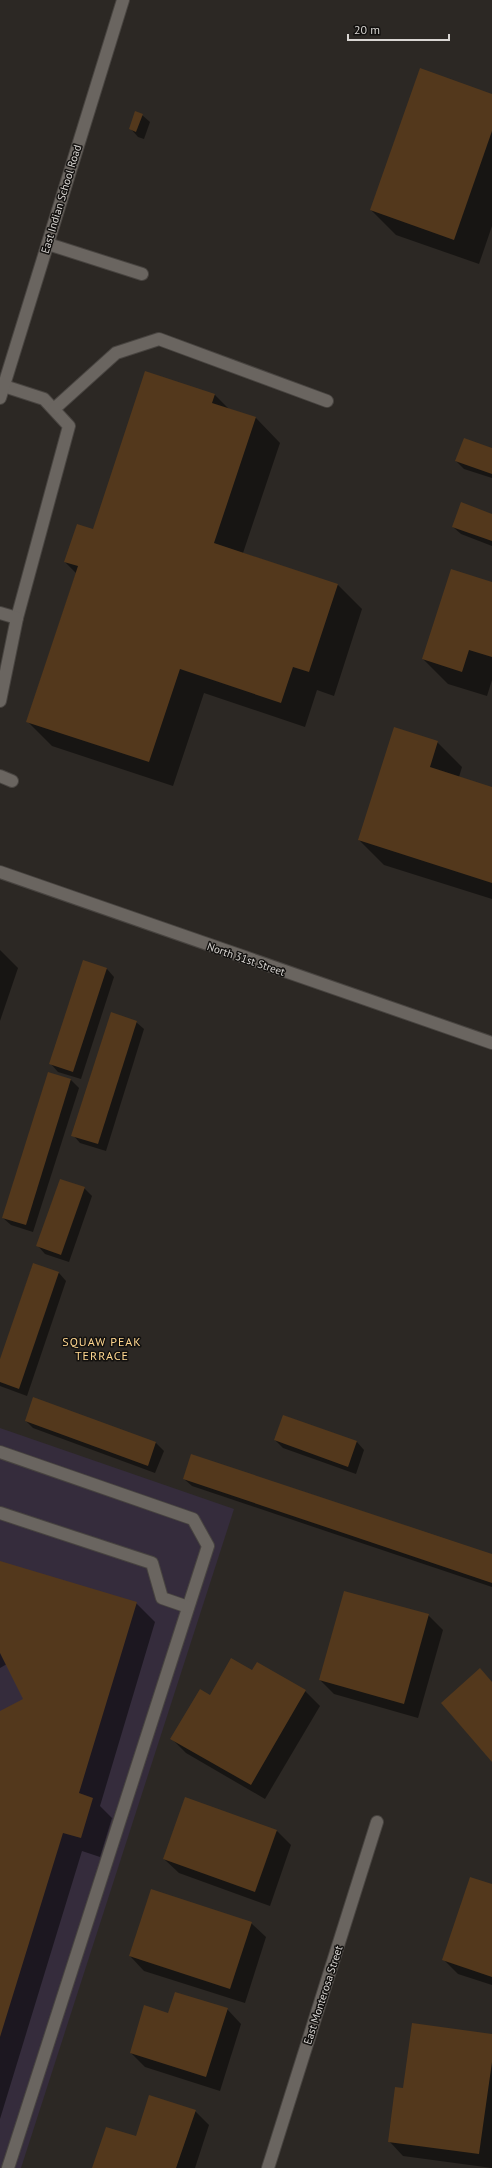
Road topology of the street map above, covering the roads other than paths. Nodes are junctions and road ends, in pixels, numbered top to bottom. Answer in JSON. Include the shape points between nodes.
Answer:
{"nodes":[{"id":1,"x":123,"y":0,"type":"edge"},
{"id":2,"x":48,"y":244,"type":"junction"},
{"id":3,"x":142,"y":274,"type":"dead end"},
{"id":4,"x":2,"y":386,"type":"edge"},
{"id":5,"x":0,"y":398,"type":"edge"},
{"id":6,"x":327,"y":401,"type":"dead end"},
{"id":7,"x":54,"y":409,"type":"junction"},
{"id":8,"x":0,"y":613,"type":"edge"},
{"id":9,"x":17,"y":618,"type":"junction"},
{"id":10,"x":0,"y":701,"type":"edge"},
{"id":11,"x":0,"y":776,"type":"edge"},
{"id":12,"x":12,"y":781,"type":"dead end"},
{"id":13,"x":0,"y":872,"type":"edge"},
{"id":14,"x":492,"y":1043,"type":"edge"},
{"id":15,"x":0,"y":1452,"type":"edge"},
{"id":16,"x":0,"y":1513,"type":"edge"},
{"id":17,"x":188,"y":1607,"type":"junction"},
{"id":18,"x":377,"y":1822,"type":"dead end"},
{"id":19,"x":8,"y":2168,"type":"edge"},
{"id":20,"x":268,"y":2168,"type":"edge"}],
"edges":[{"from":1,"to":2,"type":"street","name":"East Indian School Road"},
{"from":2,"to":3,"type":"street"},
{"from":2,"to":4,"type":"street","name":"East Indian School Road"},
{"from":4,"to":5,"type":"street","name":"East Indian School Road"},
{"from":4,"to":7,"type":"street","via":[[44,399]]},
{"from":6,"to":7,"type":"street","via":[[159,339],[116,353]]},
{"from":7,"to":9,"type":"street","via":[[69,426]]},
{"from":8,"to":9,"type":"street"},
{"from":9,"to":10,"type":"street"},
{"from":11,"to":12,"type":"street"},
{"from":13,"to":14,"type":"street","name":"North 31st Street"},
{"from":15,"to":17,"type":"street","via":[[193,1519],[208,1546]]},
{"from":16,"to":17,"type":"street","via":[[152,1562],[162,1598]]},
{"from":17,"to":19,"type":"street"},
{"from":18,"to":20,"type":"street","name":"East Monterosa Street"}]}
